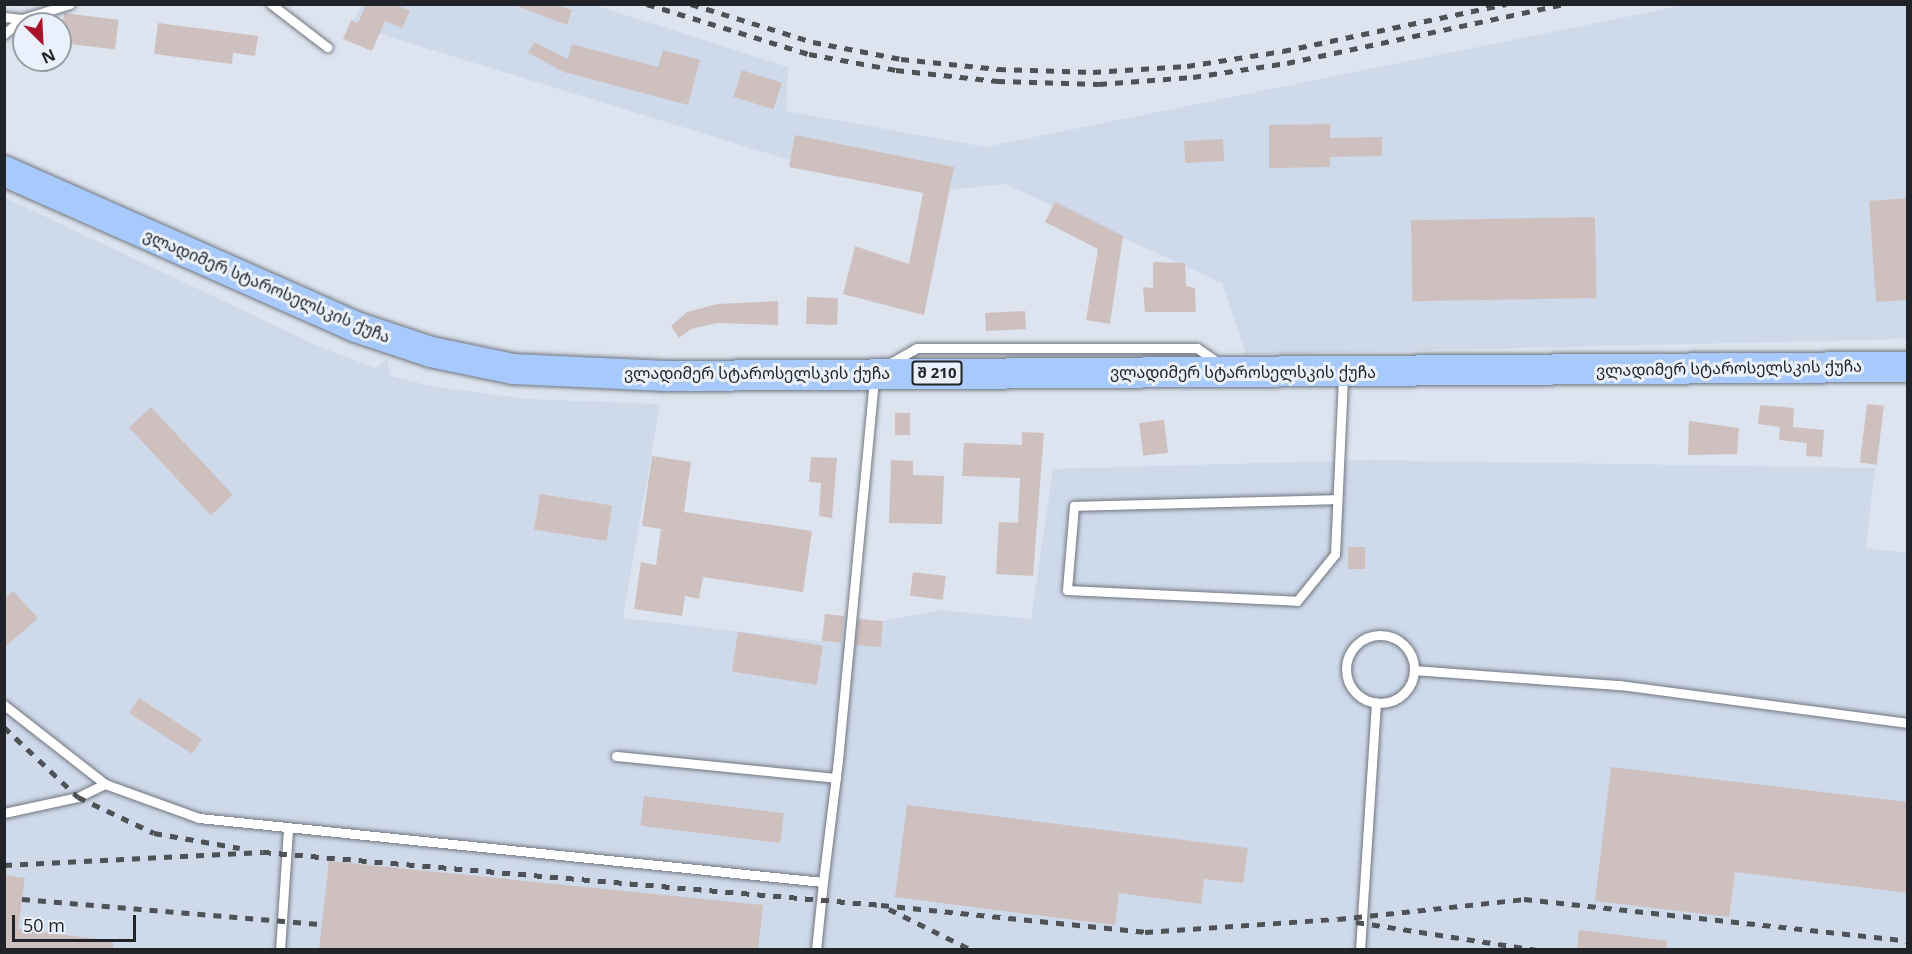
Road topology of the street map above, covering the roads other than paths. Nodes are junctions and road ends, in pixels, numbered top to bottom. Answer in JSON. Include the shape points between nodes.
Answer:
{"nodes":[{"id":1,"x":70,"y":4,"type":"edge"},
{"id":2,"x":271,"y":4,"type":"edge"},
{"id":3,"x":44,"y":12,"type":"edge"},
{"id":4,"x":327,"y":47,"type":"dead end"},
{"id":5,"x":4,"y":171,"type":"edge"},
{"id":6,"x":1069,"y":348,"type":"junction"},
{"id":7,"x":1118,"y":348,"type":"junction"},
{"id":8,"x":1093,"y":363,"type":"junction"},
{"id":9,"x":1908,"y":367,"type":"edge"},
{"id":10,"x":1343,"y":372,"type":"junction"},
{"id":11,"x":874,"y":373,"type":"junction"},
{"id":12,"x":1232,"y":373,"type":"junction"},
{"id":13,"x":1336,"y":499,"type":"junction"},
{"id":14,"x":1414,"y":670,"type":"junction"},
{"id":15,"x":1376,"y":703,"type":"junction"},
{"id":16,"x":4,"y":705,"type":"edge"},
{"id":17,"x":1908,"y":723,"type":"edge"},
{"id":18,"x":616,"y":756,"type":"dead end"},
{"id":19,"x":836,"y":778,"type":"junction"},
{"id":20,"x":105,"y":784,"type":"junction"},
{"id":21,"x":43,"y":806,"type":"junction"},
{"id":22,"x":4,"y":808,"type":"edge"},
{"id":23,"x":4,"y":813,"type":"edge"},
{"id":24,"x":288,"y":830,"type":"junction"},
{"id":25,"x":823,"y":882,"type":"junction"},
{"id":26,"x":280,"y":950,"type":"edge"},
{"id":27,"x":816,"y":950,"type":"edge"},
{"id":28,"x":1360,"y":950,"type":"edge"}],
"edges":[{"from":1,"to":3,"type":"lane"},
{"from":2,"to":4,"type":"lane"},
{"from":5,"to":11,"type":"main road","name":"ვლადიმერ სტაროსელსკის ქუჩა","number":"შ 210","via":[[345,322],[431,352],[513,369],[666,376]]},
{"from":6,"to":7,"type":"lane"},
{"from":6,"to":8,"type":"lane"},
{"from":6,"to":11,"type":"lane","via":[[917,348]]},
{"from":7,"to":8,"type":"lane"},
{"from":7,"to":12,"type":"lane","via":[[1197,348]]},
{"from":8,"to":11,"type":"main road","name":"ვლადიმერ სტაროსელსკის ქუჩა","number":"შ 210"},
{"from":8,"to":12,"type":"main road","name":"ვლადიმერ სტაროსელსკის ქუჩა","number":"შ 210"},
{"from":9,"to":10,"type":"main road","name":"ვლადიმერ სტაროსელსკის ქუჩა","number":"შ 210"},
{"from":10,"to":12,"type":"main road","name":"ვლადიმერ სტაროსელსკის ქუჩა","number":"შ 210"},
{"from":10,"to":13,"type":"lane"},
{"from":11,"to":19,"type":"lane"},
{"from":13,"to":13,"type":"lane","via":[[1074,506],[1067,590],[1297,601],[1335,554]]},
{"from":14,"to":15,"type":"lane","via":[[1401,696]]},
{"from":14,"to":15,"type":"lane","via":[[1408,649],[1390,637],[1368,637],[1358,643],[1346,664],[1347,677],[1353,690]]},
{"from":14,"to":17,"type":"lane","via":[[1619,685]]},
{"from":15,"to":28,"type":"lane"},
{"from":16,"to":20,"type":"lane"},
{"from":18,"to":19,"type":"lane"},
{"from":19,"to":25,"type":"lane"},
{"from":20,"to":21,"type":"lane","via":[[78,797]]},
{"from":20,"to":24,"type":"lane","via":[[199,818]]},
{"from":21,"to":22,"type":"lane"},
{"from":21,"to":23,"type":"lane"},
{"from":24,"to":25,"type":"lane"},
{"from":24,"to":26,"type":"lane"},
{"from":25,"to":27,"type":"lane"}]}
